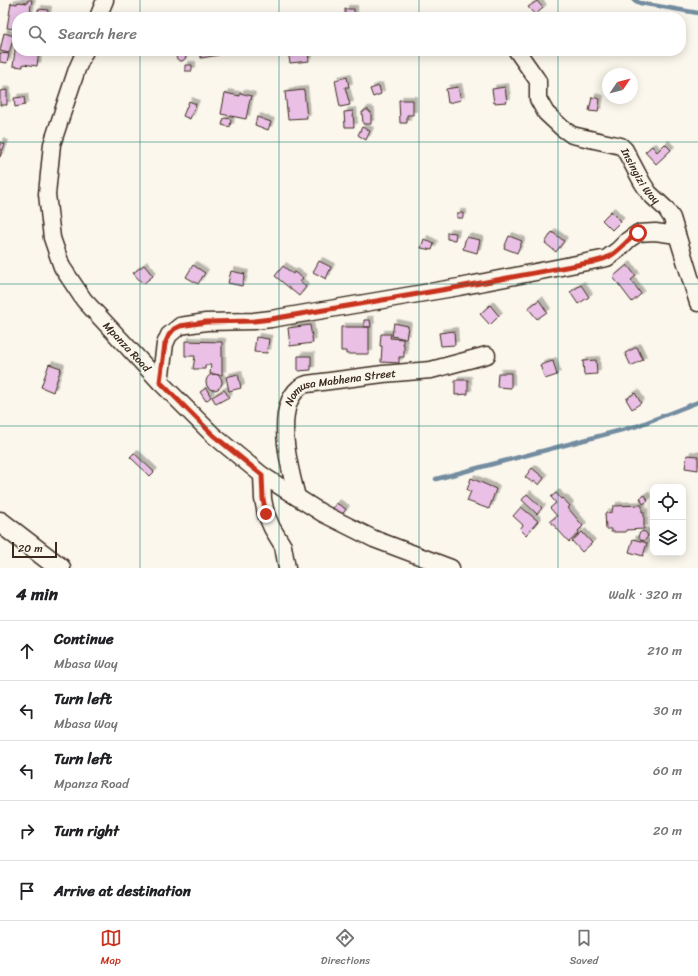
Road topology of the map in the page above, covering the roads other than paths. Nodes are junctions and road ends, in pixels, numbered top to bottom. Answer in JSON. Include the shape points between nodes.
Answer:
{"nodes":[{"id":1,"x":105,"y":0,"type":"edge"},
{"id":2,"x":100,"y":12,"type":"edge"},
{"id":3,"x":83,"y":56,"type":"edge"},
{"id":4,"x":521,"y":56,"type":"edge"},
{"id":5,"x":677,"y":235,"type":"junction"},
{"id":6,"x":698,"y":304,"type":"edge"},
{"id":7,"x":487,"y":355,"type":"dead end"},
{"id":8,"x":160,"y":382,"type":"junction"},
{"id":9,"x":262,"y":475,"type":"junction"},
{"id":10,"x":297,"y":497,"type":"junction"},
{"id":11,"x":0,"y":522,"type":"edge"},
{"id":12,"x":60,"y":568,"type":"edge"},
{"id":13,"x":287,"y":568,"type":"edge"},
{"id":14,"x":451,"y":568,"type":"edge"}],
"edges":[{"from":1,"to":2,"type":"street"},
{"from":3,"to":8,"type":"street","name":"Mpanza Road","via":[[52,144],[47,194],[52,238],[62,267],[84,300]]},
{"from":4,"to":5,"type":"street","name":"Insingizi Way","via":[[538,81],[538,98],[546,113],[572,135],[618,144],[625,150],[649,194],[669,213]]},
{"from":5,"to":6,"type":"street","name":"Insingizi Way"},
{"from":5,"to":8,"type":"street","via":[[638,233],[607,258],[459,287],[254,321],[206,322],[180,326],[169,335],[165,344]]},
{"from":7,"to":10,"type":"street","name":"Nomusa Mabhena Street","via":[[431,370],[307,384],[299,388],[292,396],[286,411],[285,428],[289,465]]},
{"from":8,"to":9,"type":"street","name":"Mpanza Road","via":[[213,435]]},
{"from":9,"to":10,"type":"street","name":"Mpanza Road"},
{"from":9,"to":13,"type":"street","via":[[266,514],[283,546]]},
{"from":10,"to":14,"type":"street","name":"Mpanza Road","via":[[322,513],[374,539]]},
{"from":11,"to":12,"type":"street"}]}
